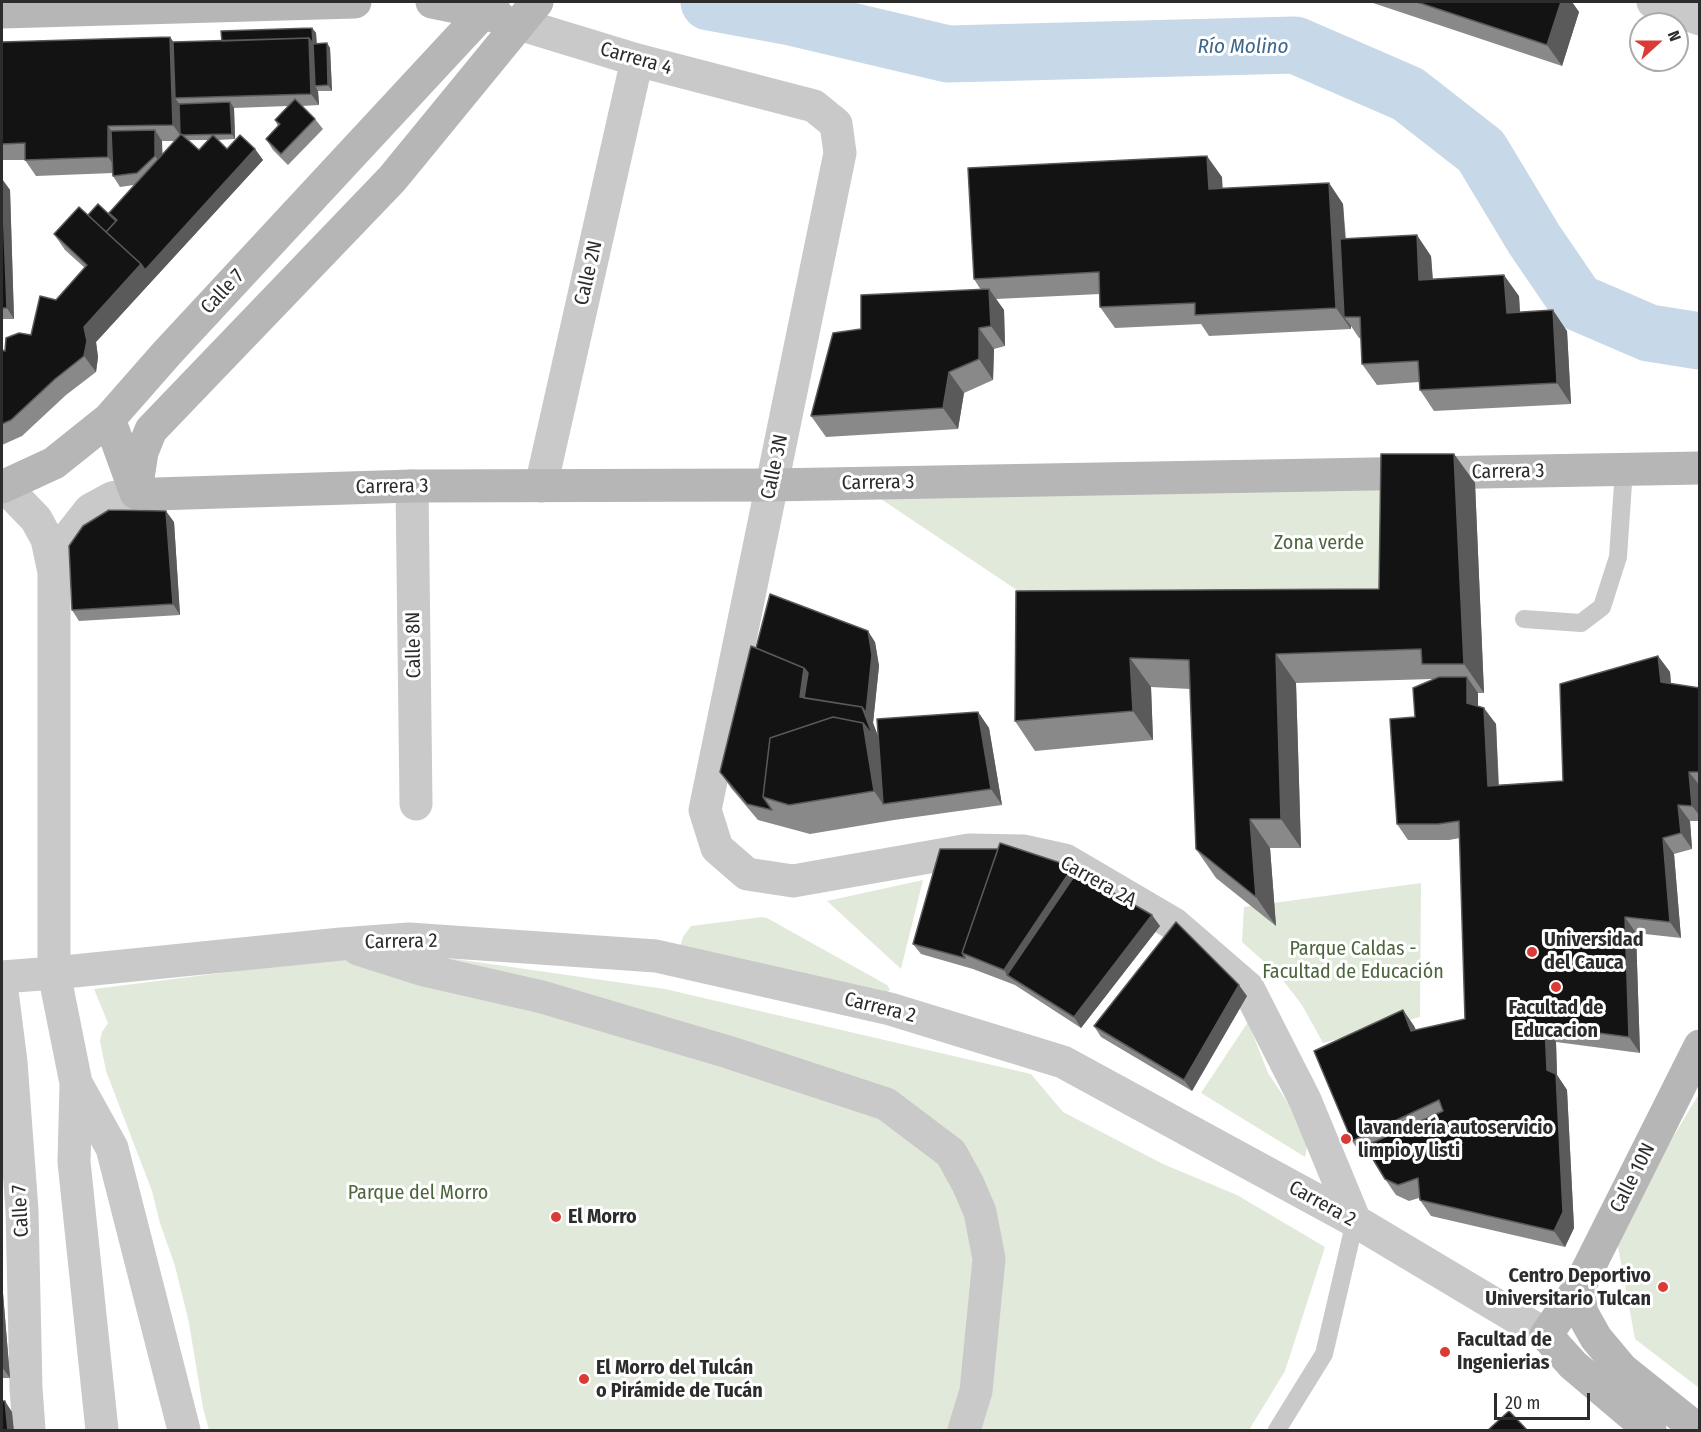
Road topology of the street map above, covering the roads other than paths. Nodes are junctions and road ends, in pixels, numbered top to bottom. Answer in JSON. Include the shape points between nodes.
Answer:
{"nodes":[{"id":1,"x":355,"y":2,"type":"edge"},
{"id":2,"x":432,"y":2,"type":"edge"},
{"id":3,"x":1653,"y":2,"type":"edge"},
{"id":4,"x":488,"y":7,"type":"edge"},
{"id":5,"x":2,"y":12,"type":"edge"},
{"id":6,"x":528,"y":12,"type":"edge"},
{"id":7,"x":1700,"y":19,"type":"edge"},
{"id":8,"x":637,"y":60,"type":"junction"},
{"id":9,"x":836,"y":124,"type":"joint"},
{"id":10,"x":109,"y":419,"type":"junction"},
{"id":11,"x":1700,"y":468,"type":"edge"},
{"id":12,"x":1624,"y":469,"type":"junction"},
{"id":13,"x":771,"y":485,"type":"junction"},
{"id":14,"x":412,"y":486,"type":"junction"},
{"id":15,"x":541,"y":486,"type":"junction"},
{"id":16,"x":3,"y":487,"type":"edge"},
{"id":17,"x":136,"y":493,"type":"junction"},
{"id":18,"x":54,"y":572,"type":"junction"},
{"id":19,"x":1524,"y":619,"type":"dead end"},
{"id":20,"x":416,"y":804,"type":"dead end"},
{"id":21,"x":705,"y":810,"type":"joint"},
{"id":22,"x":341,"y":944,"type":"junction"},
{"id":23,"x":54,"y":973,"type":"junction"},
{"id":24,"x":2,"y":977,"type":"edge"},
{"id":25,"x":2,"y":991,"type":"edge"},
{"id":26,"x":1700,"y":1046,"type":"edge"},
{"id":27,"x":76,"y":1083,"type":"junction"},
{"id":28,"x":12,"y":1210,"type":"edge"},
{"id":29,"x":1355,"y":1221,"type":"junction"},
{"id":30,"x":1580,"y":1301,"type":"junction"},
{"id":31,"x":1546,"y":1335,"type":"junction"},
{"id":32,"x":14,"y":1389,"type":"edge"},
{"id":33,"x":30,"y":1431,"type":"edge"},
{"id":34,"x":102,"y":1431,"type":"edge"},
{"id":35,"x":184,"y":1431,"type":"edge"},
{"id":36,"x":964,"y":1431,"type":"edge"},
{"id":37,"x":1277,"y":1431,"type":"edge"},
{"id":38,"x":1650,"y":1431,"type":"edge"},
{"id":39,"x":1698,"y":1431,"type":"edge"}],
"edges":[{"from":1,"to":5,"type":"main road"},
{"from":2,"to":4,"type":"main road","name":"Carrera 4"},
{"from":3,"to":7,"type":"street"},
{"from":4,"to":6,"type":"main road","name":"Carrera 4"},
{"from":4,"to":10,"type":"main road","name":"Calle 7"},
{"from":6,"to":8,"type":"street","name":"Carrera 4"},
{"from":6,"to":17,"type":"main road","via":[[392,178],[151,430],[142,452]]},
{"from":8,"to":9,"type":"street","name":"Carrera 4","via":[[814,106]]},
{"from":8,"to":15,"type":"street","name":"Calle 2N"},
{"from":9,"to":13,"type":"street","name":"Calle 3N","via":[[840,153]]},
{"from":10,"to":16,"type":"main road","name":"Calle 7","via":[[54,463]]},
{"from":10,"to":17,"type":"main road"},
{"from":11,"to":12,"type":"main road","name":"Carrera 3"},
{"from":12,"to":13,"type":"main road","name":"Carrera 3"},
{"from":12,"to":19,"type":"lane","via":[[1618,557],[1602,607],[1581,623]]},
{"from":13,"to":15,"type":"main road","name":"Carrera 3"},
{"from":13,"to":21,"type":"street","name":"Calle 3N"},
{"from":14,"to":15,"type":"main road","name":"Carrera 3"},
{"from":14,"to":17,"type":"main road","name":"Carrera 3"},
{"from":14,"to":20,"type":"street","name":"Calle 8N"},
{"from":16,"to":18,"type":"street","name":"Calle 7","via":[[36,519],[47,539]]},
{"from":17,"to":18,"type":"street","name":"Calle 7","via":[[112,498],[90,510],[68,538]]},
{"from":18,"to":23,"type":"street","name":"Calle 7"},
{"from":21,"to":29,"type":"street","name":"Carrera 2A","via":[[717,848],[747,874],[793,880],[969,850],[1024,850],[1065,860],[1174,924],[1248,988],[1305,1100]]},
{"from":22,"to":23,"type":"street","name":"Carrera 2"},
{"from":22,"to":29,"type":"street","name":"Carrera 2","via":[[410,939],[656,956],[890,1009],[1063,1062]]},
{"from":22,"to":36,"type":"street","via":[[424,970],[542,997],[886,1104],[951,1153],[980,1212],[989,1258],[976,1391]]},
{"from":23,"to":24,"type":"street","name":"Carrera 2"},
{"from":23,"to":27,"type":"street","name":"Calle 7"},
{"from":25,"to":28,"type":"street","name":"Calle 7","via":[[11,1062]]},
{"from":26,"to":30,"type":"main road","name":"Calle 10N"},
{"from":27,"to":34,"type":"street","via":[[74,1162]]},
{"from":27,"to":35,"type":"street","via":[[112,1148]]},
{"from":28,"to":32,"type":"street","name":"Calle 7"},
{"from":29,"to":31,"type":"street","name":"Carrera 2"},
{"from":29,"to":37,"type":"lane","via":[[1323,1354]]},
{"from":30,"to":31,"type":"main road","name":"Calle 10N"},
{"from":30,"to":39,"type":"main road","via":[[1596,1338],[1622,1369]]},
{"from":31,"to":38,"type":"main road","name":"Carrera 2","via":[[1573,1365]]},
{"from":32,"to":33,"type":"street","name":"Calle 7"}]}
